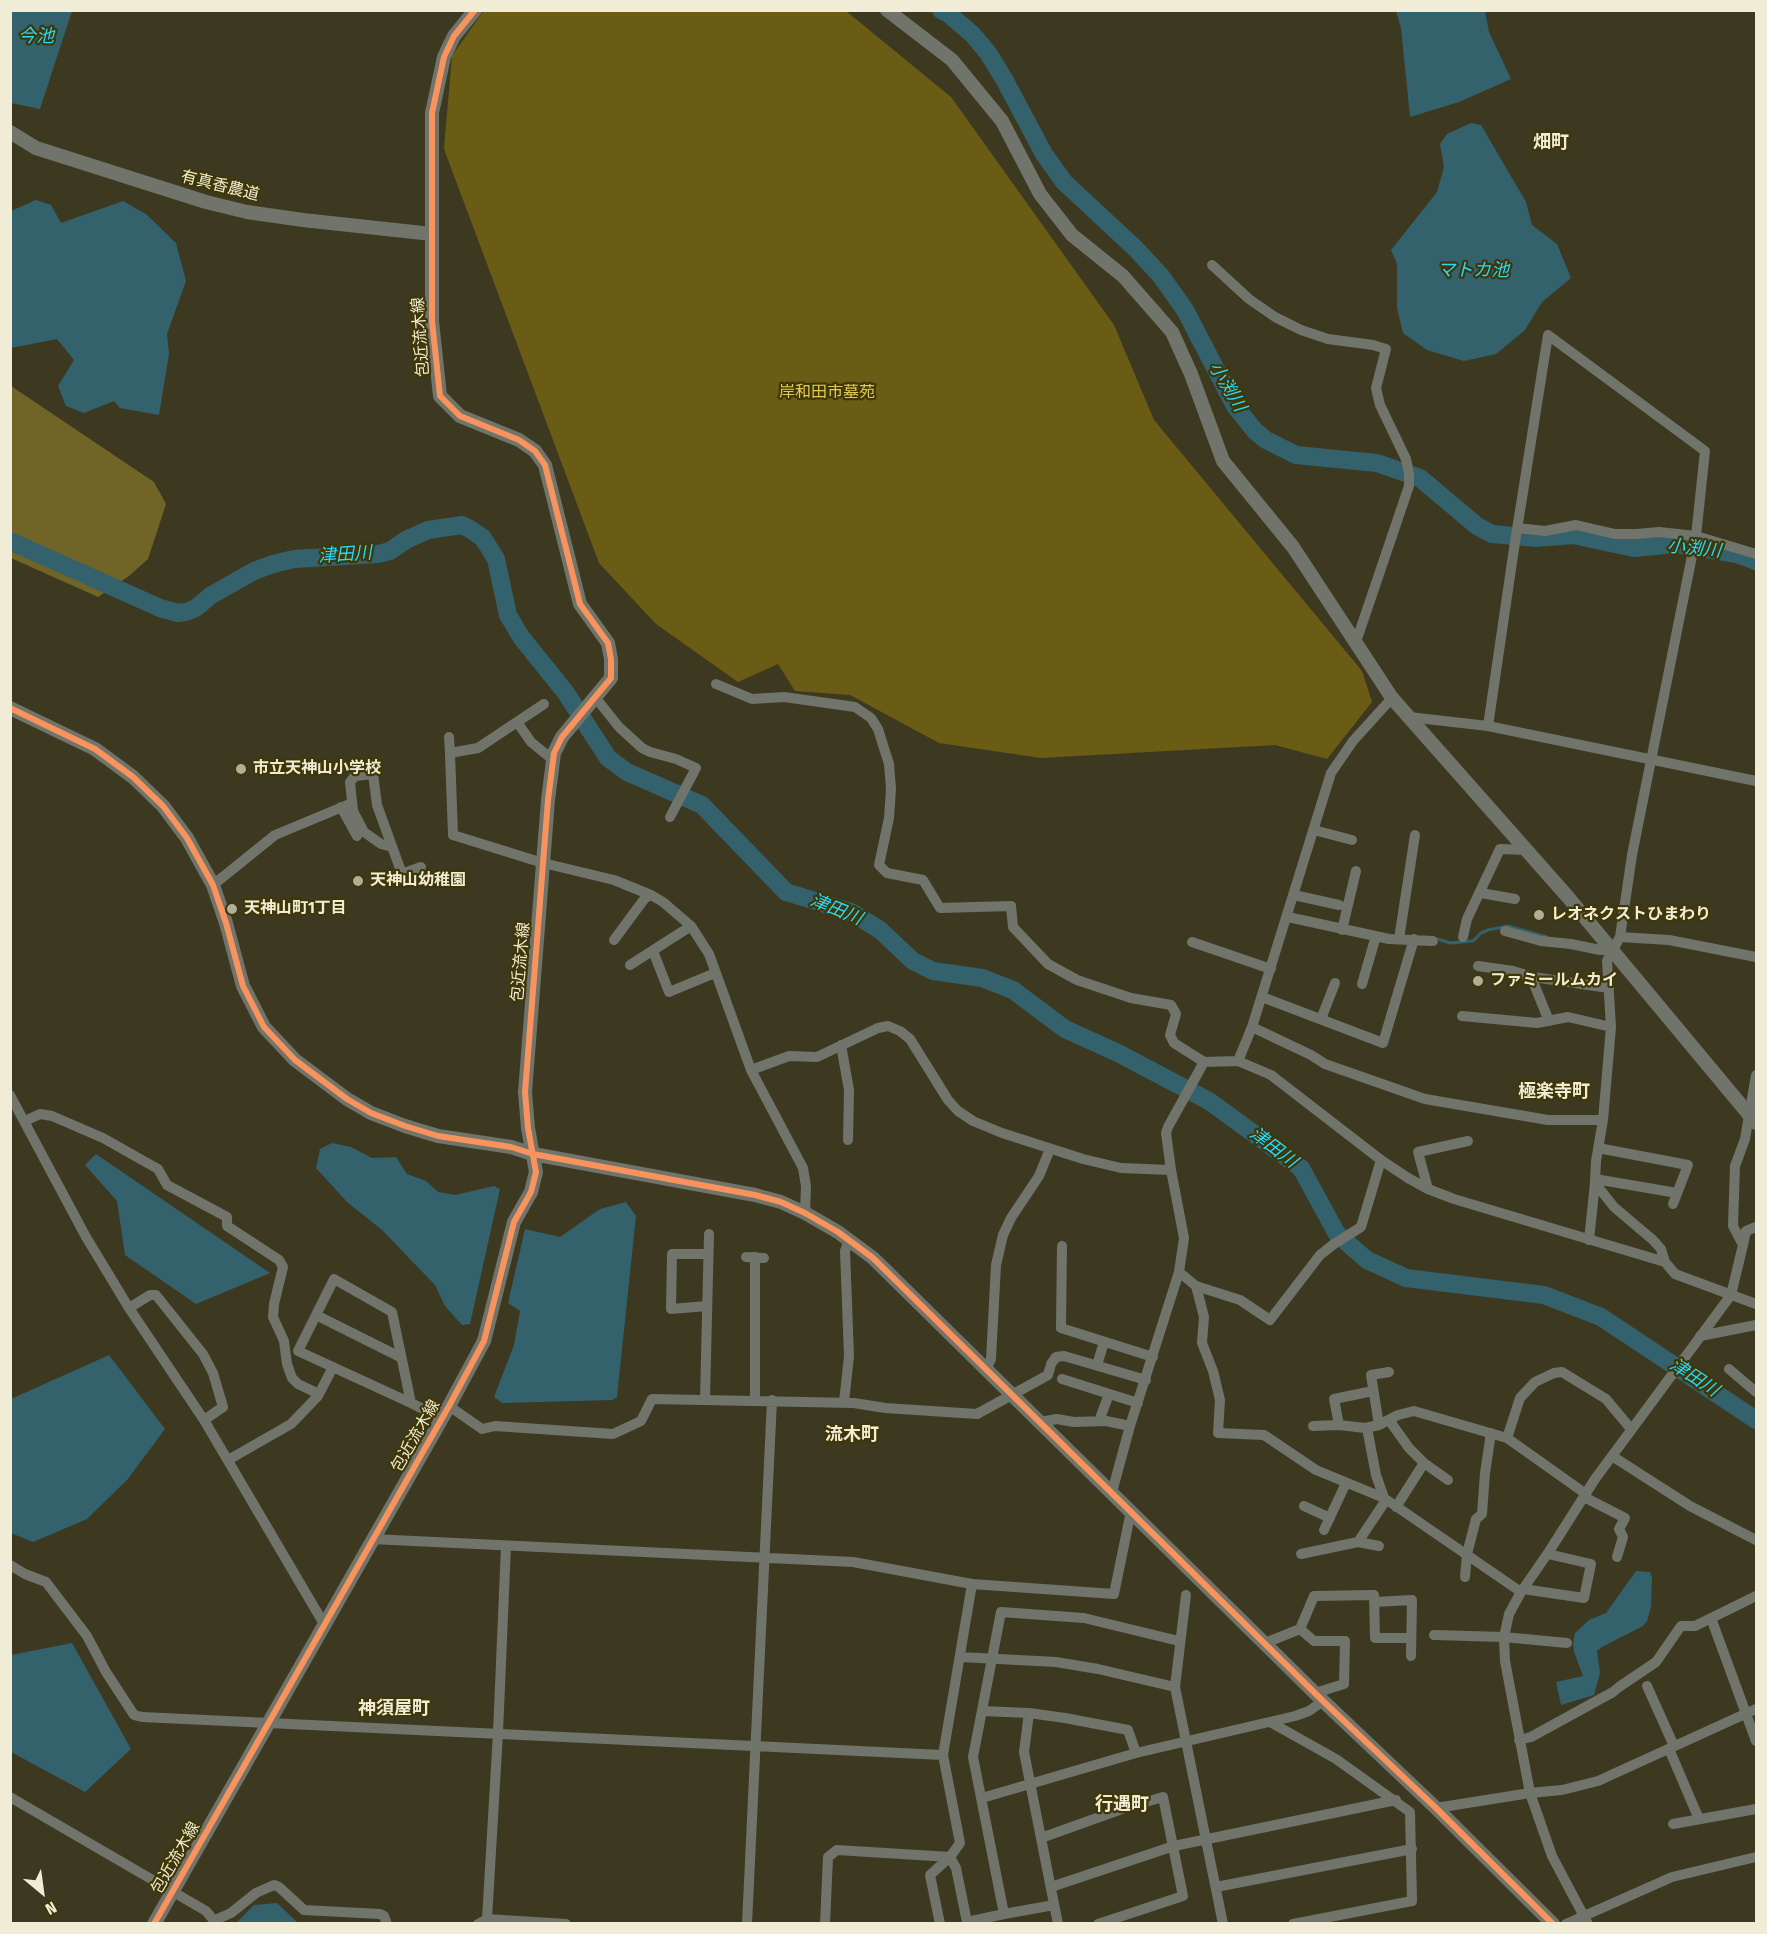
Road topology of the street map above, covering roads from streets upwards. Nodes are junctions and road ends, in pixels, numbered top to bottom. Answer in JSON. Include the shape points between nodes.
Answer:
{"nodes":[{"id":1,"x":475,"y":10,"type":"edge"},
{"id":2,"x":887,"y":10,"type":"edge"},
{"id":3,"x":10,"y":132,"type":"edge"},
{"id":4,"x":432,"y":234,"type":"junction"},
{"id":5,"x":1212,"y":265,"type":"dead end"},
{"id":6,"x":1517,"y":528,"type":"junction"},
{"id":7,"x":1696,"y":536,"type":"junction"},
{"id":8,"x":1756,"y":554,"type":"edge"},
{"id":9,"x":1356,"y":642,"type":"junction"},
{"id":10,"x":716,"y":684,"type":"dead end"},
{"id":11,"x":1392,"y":698,"type":"junction"},
{"id":12,"x":592,"y":700,"type":"junction"},
{"id":13,"x":544,"y":704,"type":"dead end"},
{"id":14,"x":10,"y":708,"type":"edge"},
{"id":15,"x":1409,"y":717,"type":"junction"},
{"id":16,"x":517,"y":722,"type":"junction"},
{"id":17,"x":1488,"y":726,"type":"junction"},
{"id":18,"x":449,"y":737,"type":"dead end"},
{"id":19,"x":450,"y":753,"type":"junction"},
{"id":20,"x":1651,"y":759,"type":"junction"},
{"id":21,"x":553,"y":760,"type":"junction"},
{"id":22,"x":1756,"y":781,"type":"edge"},
{"id":23,"x":352,"y":803,"type":"junction"},
{"id":24,"x":341,"y":807,"type":"junction"},
{"id":25,"x":670,"y":817,"type":"dead end"},
{"id":26,"x":1314,"y":831,"type":"junction"},
{"id":27,"x":1415,"y":835,"type":"dead end"},
{"id":28,"x":357,"y":836,"type":"dead end"},
{"id":29,"x":1352,"y":840,"type":"dead end"},
{"id":30,"x":392,"y":847,"type":"junction"},
{"id":31,"x":1526,"y":850,"type":"junction"},
{"id":32,"x":543,"y":863,"type":"junction"},
{"id":33,"x":421,"y":867,"type":"dead end"},
{"id":34,"x":1356,"y":871,"type":"dead end"},
{"id":35,"x":402,"y":874,"type":"junction"},
{"id":36,"x":384,"y":879,"type":"dead end"},
{"id":37,"x":213,"y":885,"type":"junction"},
{"id":38,"x":1481,"y":893,"type":"junction"},
{"id":39,"x":651,"y":895,"type":"junction"},
{"id":40,"x":1294,"y":896,"type":"junction"},
{"id":41,"x":1515,"y":899,"type":"dead end"},
{"id":42,"x":1339,"y":905,"type":"dead end"},
{"id":43,"x":1288,"y":917,"type":"junction"},
{"id":44,"x":691,"y":926,"type":"junction"},
{"id":45,"x":1342,"y":930,"type":"junction"},
{"id":46,"x":1505,"y":931,"type":"dead end"},
{"id":47,"x":1376,"y":936,"type":"junction"},
{"id":48,"x":1620,"y":937,"type":"junction"},
{"id":49,"x":1462,"y":938,"type":"dead end"},
{"id":50,"x":1399,"y":939,"type":"junction"},
{"id":51,"x":1414,"y":939,"type":"junction"},
{"id":52,"x":614,"y":940,"type":"dead end"},
{"id":53,"x":1433,"y":941,"type":"dead end"},
{"id":54,"x":1192,"y":942,"type":"dead end"},
{"id":55,"x":1612,"y":950,"type":"junction"},
{"id":56,"x":653,"y":951,"type":"junction"},
{"id":57,"x":1756,"y":957,"type":"edge"},
{"id":58,"x":630,"y":965,"type":"dead end"},
{"id":59,"x":1478,"y":966,"type":"dead end"},
{"id":60,"x":1271,"y":969,"type":"junction"},
{"id":61,"x":716,"y":972,"type":"junction"},
{"id":62,"x":1335,"y":983,"type":"dead end"},
{"id":63,"x":1362,"y":984,"type":"dead end"},
{"id":64,"x":1534,"y":984,"type":"dead end"},
{"id":65,"x":1609,"y":988,"type":"junction"},
{"id":66,"x":1262,"y":997,"type":"junction"},
{"id":67,"x":1462,"y":1016,"type":"dead end"},
{"id":68,"x":1321,"y":1019,"type":"junction"},
{"id":69,"x":1549,"y":1021,"type":"junction"},
{"id":70,"x":1252,"y":1027,"type":"junction"},
{"id":71,"x":1611,"y":1027,"type":"junction"},
{"id":72,"x":842,"y":1045,"type":"junction"},
{"id":73,"x":1238,"y":1061,"type":"junction"},
{"id":74,"x":1204,"y":1062,"type":"junction"},
{"id":75,"x":751,"y":1070,"type":"junction"},
{"id":76,"x":1756,"y":1075,"type":"edge"},
{"id":77,"x":10,"y":1095,"type":"edge"},
{"id":78,"x":1752,"y":1118,"type":"edge"},
{"id":79,"x":1603,"y":1120,"type":"junction"},
{"id":80,"x":25,"y":1121,"type":"junction"},
{"id":81,"x":848,"y":1140,"type":"dead end"},
{"id":82,"x":1468,"y":1141,"type":"dead end"},
{"id":83,"x":1598,"y":1148,"type":"junction"},
{"id":84,"x":1050,"y":1149,"type":"junction"},
{"id":85,"x":533,"y":1154,"type":"junction"},
{"id":86,"x":1381,"y":1160,"type":"junction"},
{"id":87,"x":1171,"y":1170,"type":"junction"},
{"id":88,"x":1595,"y":1181,"type":"junction"},
{"id":89,"x":1428,"y":1189,"type":"junction"},
{"id":90,"x":1677,"y":1193,"type":"junction"},
{"id":91,"x":1673,"y":1204,"type":"dead end"},
{"id":92,"x":806,"y":1213,"type":"junction"},
{"id":93,"x":1756,"y":1227,"type":"edge"},
{"id":94,"x":708,"y":1234,"type":"dead end"},
{"id":95,"x":849,"y":1240,"type":"junction"},
{"id":96,"x":1589,"y":1240,"type":"junction"},
{"id":97,"x":1743,"y":1245,"type":"junction"},
{"id":98,"x":1062,"y":1246,"type":"dead end"},
{"id":99,"x":708,"y":1254,"type":"junction"},
{"id":100,"x":755,"y":1258,"type":"dead end"},
{"id":101,"x":1665,"y":1262,"type":"junction"},
{"id":102,"x":1179,"y":1272,"type":"junction"},
{"id":103,"x":1196,"y":1286,"type":"junction"},
{"id":104,"x":1731,"y":1295,"type":"junction"},
{"id":105,"x":1756,"y":1305,"type":"edge"},
{"id":106,"x":707,"y":1306,"type":"junction"},
{"id":107,"x":129,"y":1308,"type":"junction"},
{"id":108,"x":316,"y":1315,"type":"junction"},
{"id":109,"x":1756,"y":1325,"type":"edge"},
{"id":110,"x":1700,"y":1336,"type":"junction"},
{"id":111,"x":1104,"y":1342,"type":"junction"},
{"id":112,"x":400,"y":1357,"type":"junction"},
{"id":113,"x":1153,"y":1357,"type":"junction"},
{"id":114,"x":1097,"y":1365,"type":"junction"},
{"id":115,"x":333,"y":1367,"type":"junction"},
{"id":116,"x":986,"y":1369,"type":"junction"},
{"id":117,"x":1729,"y":1369,"type":"dead end"},
{"id":118,"x":1389,"y":1372,"type":"dead end"},
{"id":119,"x":1062,"y":1379,"type":"dead end"},
{"id":120,"x":1146,"y":1380,"type":"junction"},
{"id":121,"x":1373,"y":1391,"type":"junction"},
{"id":122,"x":1756,"y":1392,"type":"edge"},
{"id":123,"x":319,"y":1394,"type":"junction"},
{"id":124,"x":1012,"y":1394,"type":"junction"},
{"id":125,"x":1109,"y":1394,"type":"junction"},
{"id":126,"x":705,"y":1399,"type":"junction"},
{"id":127,"x":755,"y":1400,"type":"junction"},
{"id":128,"x":772,"y":1400,"type":"junction"},
{"id":129,"x":844,"y":1402,"type":"junction"},
{"id":130,"x":411,"y":1403,"type":"junction"},
{"id":131,"x":1138,"y":1403,"type":"junction"},
{"id":132,"x":445,"y":1412,"type":"junction"},
{"id":133,"x":204,"y":1420,"type":"junction"},
{"id":134,"x":1099,"y":1421,"type":"junction"},
{"id":135,"x":1040,"y":1422,"type":"junction"},
{"id":136,"x":1384,"y":1422,"type":"junction"},
{"id":137,"x":1339,"y":1425,"type":"junction"},
{"id":138,"x":1130,"y":1426,"type":"junction"},
{"id":139,"x":1313,"y":1426,"type":"dead end"},
{"id":140,"x":1367,"y":1428,"type":"junction"},
{"id":141,"x":1631,"y":1429,"type":"junction"},
{"id":142,"x":1491,"y":1433,"type":"junction"},
{"id":143,"x":1507,"y":1438,"type":"junction"},
{"id":144,"x":1612,"y":1456,"type":"junction"},
{"id":145,"x":228,"y":1460,"type":"junction"},
{"id":146,"x":1424,"y":1463,"type":"junction"},
{"id":147,"x":1448,"y":1480,"type":"dead end"},
{"id":148,"x":1346,"y":1483,"type":"junction"},
{"id":149,"x":1112,"y":1492,"type":"junction"},
{"id":150,"x":1585,"y":1495,"type":"junction"},
{"id":151,"x":1385,"y":1499,"type":"junction"},
{"id":152,"x":1304,"y":1506,"type":"dead end"},
{"id":153,"x":1396,"y":1507,"type":"junction"},
{"id":154,"x":1131,"y":1511,"type":"junction"},
{"id":155,"x":1330,"y":1518,"type":"junction"},
{"id":156,"x":1324,"y":1530,"type":"dead end"},
{"id":157,"x":372,"y":1539,"type":"junction"},
{"id":158,"x":1756,"y":1540,"type":"edge"},
{"id":159,"x":1358,"y":1542,"type":"junction"},
{"id":160,"x":506,"y":1546,"type":"junction"},
{"id":161,"x":1379,"y":1546,"type":"dead end"},
{"id":162,"x":1301,"y":1554,"type":"dead end"},
{"id":163,"x":1467,"y":1554,"type":"junction"},
{"id":164,"x":1548,"y":1554,"type":"junction"},
{"id":165,"x":1617,"y":1557,"type":"dead end"},
{"id":166,"x":765,"y":1558,"type":"junction"},
{"id":167,"x":10,"y":1565,"type":"edge"},
{"id":168,"x":1465,"y":1577,"type":"dead end"},
{"id":169,"x":972,"y":1584,"type":"junction"},
{"id":170,"x":1522,"y":1590,"type":"junction"},
{"id":171,"x":1186,"y":1595,"type":"dead end"},
{"id":172,"x":1756,"y":1596,"type":"edge"},
{"id":173,"x":1374,"y":1602,"type":"junction"},
{"id":174,"x":1711,"y":1618,"type":"junction"},
{"id":175,"x":324,"y":1624,"type":"junction"},
{"id":176,"x":1300,"y":1629,"type":"junction"},
{"id":177,"x":1434,"y":1635,"type":"dead end"},
{"id":178,"x":1504,"y":1637,"type":"junction"},
{"id":179,"x":1411,"y":1638,"type":"junction"},
{"id":180,"x":1179,"y":1641,"type":"junction"},
{"id":181,"x":1265,"y":1643,"type":"junction"},
{"id":182,"x":1567,"y":1643,"type":"dead end"},
{"id":183,"x":1411,"y":1656,"type":"dead end"},
{"id":184,"x":960,"y":1657,"type":"junction"},
{"id":185,"x":992,"y":1658,"type":"junction"},
{"id":186,"x":1647,"y":1686,"type":"dead end"},
{"id":187,"x":1175,"y":1687,"type":"junction"},
{"id":188,"x":1319,"y":1697,"type":"junction"},
{"id":189,"x":1756,"y":1709,"type":"edge"},
{"id":190,"x":982,"y":1711,"type":"junction"},
{"id":191,"x":1029,"y":1713,"type":"junction"},
{"id":192,"x":1745,"y":1714,"type":"junction"},
{"id":193,"x":1270,"y":1722,"type":"junction"},
{"id":194,"x":267,"y":1723,"type":"junction"},
{"id":195,"x":498,"y":1733,"type":"junction"},
{"id":196,"x":1519,"y":1740,"type":"junction"},
{"id":197,"x":1186,"y":1741,"type":"junction"},
{"id":198,"x":1756,"y":1742,"type":"edge"},
{"id":199,"x":755,"y":1745,"type":"junction"},
{"id":200,"x":1672,"y":1747,"type":"junction"},
{"id":201,"x":1136,"y":1753,"type":"junction"},
{"id":202,"x":943,"y":1755,"type":"junction"},
{"id":203,"x":1031,"y":1785,"type":"junction"},
{"id":204,"x":1530,"y":1793,"type":"junction"},
{"id":205,"x":10,"y":1797,"type":"edge"},
{"id":206,"x":982,"y":1798,"type":"junction"},
{"id":207,"x":1396,"y":1800,"type":"junction"},
{"id":208,"x":1436,"y":1808,"type":"junction"},
{"id":209,"x":1756,"y":1809,"type":"edge"},
{"id":210,"x":1699,"y":1819,"type":"junction"},
{"id":211,"x":1673,"y":1824,"type":"dead end"},
{"id":212,"x":1041,"y":1838,"type":"junction"},
{"id":213,"x":1206,"y":1839,"type":"junction"},
{"id":214,"x":1174,"y":1846,"type":"junction"},
{"id":215,"x":1412,"y":1849,"type":"junction"},
{"id":216,"x":950,"y":1857,"type":"junction"},
{"id":217,"x":1756,"y":1857,"type":"edge"},
{"id":218,"x":1051,"y":1887,"type":"junction"},
{"id":219,"x":1216,"y":1887,"type":"junction"},
{"id":220,"x":173,"y":1891,"type":"junction"},
{"id":221,"x":1054,"y":1905,"type":"junction"},
{"id":222,"x":1004,"y":1914,"type":"junction"},
{"id":223,"x":1585,"y":1920,"type":"edge"},
{"id":224,"x":483,"y":1921,"type":"edge"},
{"id":225,"x":216,"y":1922,"type":"edge"},
{"id":226,"x":154,"y":1923,"type":"edge"},
{"id":227,"x":387,"y":1923,"type":"edge"},
{"id":228,"x":566,"y":1923,"type":"edge"},
{"id":229,"x":747,"y":1923,"type":"edge"},
{"id":230,"x":825,"y":1923,"type":"edge"},
{"id":231,"x":940,"y":1923,"type":"edge"},
{"id":232,"x":1058,"y":1923,"type":"edge"},
{"id":233,"x":1098,"y":1923,"type":"edge"},
{"id":234,"x":1223,"y":1923,"type":"edge"},
{"id":235,"x":1293,"y":1923,"type":"edge"},
{"id":236,"x":1553,"y":1923,"type":"edge"},
{"id":237,"x":1566,"y":1923,"type":"edge"}],
"edges":[{"from":1,"to":4,"type":"street","name":"包近流木線","via":[[454,36],[444,57],[432,113]]},
{"from":2,"to":9,"type":"street","via":[[952,60],[1002,121],[1040,194],[1072,235],[1124,276],[1172,332],[1223,461],[1293,548]]},
{"from":3,"to":4,"type":"street","name":"有真香農道","via":[[46,152],[247,212]]},
{"from":4,"to":12,"type":"street","name":"包近流木線","via":[[432,321],[440,396],[460,416],[535,450],[545,465],[580,604],[608,643],[611,678]]},
{"from":5,"to":9,"type":"street","via":[[1249,299],[1301,330],[1386,349],[1376,388],[1406,459],[1409,486]]},
{"from":6,"to":7,"type":"street","via":[[1545,531],[1576,525],[1615,534],[1659,532]]},
{"from":6,"to":7,"type":"street","via":[[1548,335],[1704,451]]},
{"from":6,"to":17,"type":"street"},
{"from":7,"to":8,"type":"street"},
{"from":7,"to":20,"type":"street"},
{"from":9,"to":11,"type":"street"},
{"from":10,"to":74,"type":"street","via":[[752,699],[784,697],[864,712],[878,729],[890,764],[889,818],[879,865],[887,873],[923,880],[940,908],[1011,906],[1013,927],[1048,964],[1077,980],[1131,998],[1171,1005],[1176,1014],[1170,1035],[1174,1043]]},
{"from":11,"to":15,"type":"street"},
{"from":11,"to":26,"type":"street","via":[[1353,741],[1331,773]]},
{"from":12,"to":21,"type":"street","name":"包近流木線","via":[[562,737]]},
{"from":12,"to":25,"type":"street","via":[[642,748],[696,768]]},
{"from":13,"to":16,"type":"street"},
{"from":14,"to":37,"type":"street","via":[[95,749],[133,777],[174,819]]},
{"from":15,"to":17,"type":"street"},
{"from":15,"to":31,"type":"street"},
{"from":16,"to":19,"type":"street","via":[[478,748]]},
{"from":16,"to":21,"type":"street","via":[[531,742]]},
{"from":17,"to":20,"type":"street"},
{"from":18,"to":19,"type":"street"},
{"from":19,"to":32,"type":"street","via":[[453,835]]},
{"from":20,"to":22,"type":"street"},
{"from":20,"to":48,"type":"street"},
{"from":21,"to":32,"type":"street","name":"包近流木線"},
{"from":23,"to":24,"type":"street"},
{"from":23,"to":30,"type":"street","via":[[364,832]]},
{"from":23,"to":30,"type":"street","via":[[350,782],[355,777],[373,774],[377,806]]},
{"from":24,"to":28,"type":"street"},
{"from":24,"to":37,"type":"street","via":[[275,835]]},
{"from":26,"to":29,"type":"street"},
{"from":26,"to":40,"type":"street"},
{"from":27,"to":50,"type":"street"},
{"from":30,"to":35,"type":"street"},
{"from":31,"to":38,"type":"street","via":[[1500,849]]},
{"from":31,"to":55,"type":"street"},
{"from":32,"to":39,"type":"street","via":[[614,880]]},
{"from":32,"to":85,"type":"street","name":"包近流木線","via":[[525,1092]]},
{"from":33,"to":35,"type":"street"},
{"from":34,"to":45,"type":"street"},
{"from":35,"to":36,"type":"street"},
{"from":37,"to":85,"type":"street","via":[[235,962],[254,1009],[271,1035],[295,1060],[371,1113],[438,1136]]},
{"from":38,"to":41,"type":"street"},
{"from":38,"to":49,"type":"street"},
{"from":39,"to":44,"type":"street"},
{"from":39,"to":52,"type":"street"},
{"from":40,"to":42,"type":"street"},
{"from":40,"to":43,"type":"street"},
{"from":43,"to":45,"type":"street"},
{"from":43,"to":60,"type":"street"},
{"from":44,"to":56,"type":"street"},
{"from":44,"to":61,"type":"street"},
{"from":45,"to":47,"type":"street"},
{"from":46,"to":55,"type":"street","via":[[1556,946]]},
{"from":47,"to":50,"type":"street"},
{"from":47,"to":63,"type":"street"},
{"from":48,"to":55,"type":"street"},
{"from":48,"to":57,"type":"street","via":[[1669,940]]},
{"from":50,"to":51,"type":"street"},
{"from":51,"to":53,"type":"street"},
{"from":51,"to":68,"type":"street","via":[[1383,1043]]},
{"from":54,"to":60,"type":"street"},
{"from":55,"to":65,"type":"street","via":[[1607,961]]},
{"from":55,"to":78,"type":"street"},
{"from":56,"to":58,"type":"street"},
{"from":56,"to":61,"type":"street","via":[[669,992]]},
{"from":59,"to":65,"type":"street","via":[[1514,967],[1533,977],[1554,976]]},
{"from":60,"to":66,"type":"street"},
{"from":61,"to":75,"type":"street"},
{"from":62,"to":68,"type":"street"},
{"from":64,"to":69,"type":"street"},
{"from":65,"to":71,"type":"street"},
{"from":66,"to":68,"type":"street"},
{"from":66,"to":70,"type":"street"},
{"from":67,"to":69,"type":"street"},
{"from":69,"to":71,"type":"street","via":[[1568,1017]]},
{"from":70,"to":73,"type":"street"},
{"from":70,"to":79,"type":"street","via":[[1325,1064],[1425,1099],[1548,1120]]},
{"from":71,"to":79,"type":"street"},
{"from":72,"to":75,"type":"street","via":[[817,1056],[789,1056]]},
{"from":72,"to":81,"type":"street","via":[[849,1089]]},
{"from":72,"to":84,"type":"street","via":[[878,1028],[888,1026],[900,1031],[910,1039],[958,1111],[972,1121]]},
{"from":73,"to":74,"type":"street"},
{"from":73,"to":86,"type":"street","via":[[1271,1075]]},
{"from":74,"to":87,"type":"street","via":[[1166,1133]]},
{"from":75,"to":92,"type":"street","via":[[802,1168]]},
{"from":76,"to":78,"type":"street"},
{"from":77,"to":80,"type":"street"},
{"from":78,"to":97,"type":"street","via":[[1735,1176],[1732,1226]]},
{"from":79,"to":83,"type":"street"},
{"from":80,"to":107,"type":"street"},
{"from":80,"to":123,"type":"street","via":[[40,1114],[52,1116],[103,1138],[158,1169],[167,1185],[227,1217],[227,1226],[279,1260],[283,1267],[273,1317],[284,1341],[287,1364],[298,1384]]},
{"from":82,"to":89,"type":"street","via":[[1418,1152]]},
{"from":83,"to":88,"type":"street"},
{"from":83,"to":90,"type":"street","via":[[1688,1165]]},
{"from":84,"to":87,"type":"street","via":[[1121,1168]]},
{"from":84,"to":116,"type":"street","via":[[1039,1176],[1003,1235],[996,1265],[991,1359]]},
{"from":85,"to":92,"type":"street","via":[[754,1195]]},
{"from":85,"to":132,"type":"street","name":"包近流木線","via":[[536,1172],[531,1191],[514,1222],[484,1341]]},
{"from":86,"to":89,"type":"street"},
{"from":86,"to":103,"type":"street","via":[[1361,1227],[1320,1255],[1270,1320],[1240,1300]]},
{"from":87,"to":102,"type":"street","via":[[1184,1238]]},
{"from":88,"to":90,"type":"street"},
{"from":88,"to":96,"type":"street"},
{"from":88,"to":101,"type":"street","via":[[1614,1207],[1661,1249]]},
{"from":89,"to":96,"type":"street"},
{"from":90,"to":91,"type":"street"},
{"from":92,"to":95,"type":"street"},
{"from":93,"to":97,"type":"street","via":[[1746,1231]]},
{"from":94,"to":99,"type":"street"},
{"from":95,"to":116,"type":"street","via":[[873,1258]]},
{"from":95,"to":129,"type":"street","via":[[845,1251],[849,1356]]},
{"from":96,"to":101,"type":"street"},
{"from":97,"to":104,"type":"street"},
{"from":98,"to":111,"type":"street","via":[[1061,1329]]},
{"from":99,"to":106,"type":"street"},
{"from":99,"to":106,"type":"street","via":[[672,1254],[671,1309]]},
{"from":100,"to":127,"type":"street"},
{"from":101,"to":104,"type":"street","via":[[1675,1274]]},
{"from":102,"to":103,"type":"street"},
{"from":102,"to":113,"type":"street"},
{"from":103,"to":148,"type":"street","via":[[1204,1317],[1202,1343],[1220,1400],[1218,1433],[1264,1435],[1316,1470]]},
{"from":104,"to":105,"type":"street"},
{"from":104,"to":110,"type":"street"},
{"from":106,"to":126,"type":"street"},
{"from":107,"to":133,"type":"street"},
{"from":107,"to":133,"type":"street","via":[[156,1295],[203,1354],[223,1407]]},
{"from":108,"to":112,"type":"street"},
{"from":108,"to":112,"type":"street","via":[[334,1279],[392,1312]]},
{"from":108,"to":115,"type":"street","via":[[298,1351]]},
{"from":109,"to":110,"type":"street"},
{"from":110,"to":141,"type":"street"},
{"from":111,"to":113,"type":"street"},
{"from":111,"to":114,"type":"street"},
{"from":112,"to":130,"type":"street"},
{"from":113,"to":120,"type":"street"},
{"from":114,"to":120,"type":"street"},
{"from":114,"to":124,"type":"street","via":[[1056,1357],[1048,1375]]},
{"from":115,"to":123,"type":"street"},
{"from":115,"to":130,"type":"street"},
{"from":116,"to":124,"type":"street"},
{"from":117,"to":122,"type":"street"},
{"from":118,"to":121,"type":"street","via":[[1371,1375]]},
{"from":119,"to":125,"type":"street"},
{"from":120,"to":131,"type":"street"},
{"from":121,"to":136,"type":"street"},
{"from":121,"to":137,"type":"street","via":[[1334,1399]]},
{"from":123,"to":145,"type":"street","via":[[291,1424]]},
{"from":124,"to":129,"type":"street","via":[[977,1414]]},
{"from":124,"to":135,"type":"street"},
{"from":125,"to":131,"type":"street"},
{"from":125,"to":134,"type":"street"},
{"from":126,"to":127,"type":"street"},
{"from":126,"to":132,"type":"street","via":[[652,1399],[641,1421],[613,1434],[482,1428]]},
{"from":127,"to":128,"type":"street"},
{"from":128,"to":129,"type":"street"},
{"from":128,"to":166,"type":"street"},
{"from":130,"to":132,"type":"street"},
{"from":131,"to":138,"type":"street"},
{"from":132,"to":157,"type":"street","name":"包近流木線"},
{"from":133,"to":145,"type":"street"},
{"from":134,"to":135,"type":"street"},
{"from":134,"to":138,"type":"street"},
{"from":135,"to":149,"type":"street"},
{"from":136,"to":140,"type":"street"},
{"from":136,"to":142,"type":"street","via":[[1414,1412]]},
{"from":136,"to":146,"type":"street"},
{"from":137,"to":139,"type":"street"},
{"from":137,"to":140,"type":"street"},
{"from":138,"to":149,"type":"street"},
{"from":140,"to":151,"type":"street"},
{"from":141,"to":143,"type":"street","via":[[1606,1399],[1562,1372],[1535,1382],[1520,1398]]},
{"from":141,"to":144,"type":"street"},
{"from":142,"to":143,"type":"street"},
{"from":142,"to":163,"type":"street","via":[[1482,1514],[1476,1519]]},
{"from":143,"to":150,"type":"street"},
{"from":144,"to":150,"type":"street"},
{"from":144,"to":158,"type":"street","via":[[1690,1506]]},
{"from":145,"to":175,"type":"street"},
{"from":146,"to":147,"type":"street"},
{"from":146,"to":153,"type":"street"},
{"from":148,"to":151,"type":"street"},
{"from":148,"to":155,"type":"street"},
{"from":149,"to":154,"type":"street"},
{"from":150,"to":164,"type":"street"},
{"from":150,"to":165,"type":"street","via":[[1625,1518],[1619,1529],[1623,1537]]},
{"from":151,"to":153,"type":"street"},
{"from":151,"to":159,"type":"street"},
{"from":152,"to":155,"type":"street"},
{"from":153,"to":163,"type":"street"},
{"from":154,"to":169,"type":"street","via":[[1114,1594]]},
{"from":154,"to":181,"type":"street"},
{"from":155,"to":156,"type":"street"},
{"from":157,"to":160,"type":"street"},
{"from":157,"to":175,"type":"street","name":"包近流木線"},
{"from":159,"to":161,"type":"street"},
{"from":159,"to":162,"type":"street"},
{"from":160,"to":166,"type":"street"},
{"from":160,"to":195,"type":"street"},
{"from":163,"to":168,"type":"street"},
{"from":163,"to":170,"type":"street"},
{"from":164,"to":170,"type":"street"},
{"from":164,"to":170,"type":"street","via":[[1591,1564],[1584,1598]]},
{"from":166,"to":169,"type":"street","via":[[853,1562]]},
{"from":166,"to":199,"type":"street"},
{"from":167,"to":194,"type":"street","via":[[46,1582],[87,1636],[134,1715]]},
{"from":169,"to":184,"type":"street"},
{"from":170,"to":178,"type":"street","via":[[1509,1614]]},
{"from":171,"to":180,"type":"street"},
{"from":172,"to":174,"type":"street"},
{"from":173,"to":176,"type":"street","via":[[1374,1595],[1314,1596]]},
{"from":173,"to":179,"type":"street","via":[[1375,1638]]},
{"from":173,"to":179,"type":"street","via":[[1412,1600]]},
{"from":174,"to":192,"type":"street"},
{"from":174,"to":196,"type":"street","via":[[1695,1626],[1681,1626],[1656,1662],[1613,1692]]},
{"from":175,"to":194,"type":"street","name":"包近流木線"},
{"from":176,"to":181,"type":"street"},
{"from":176,"to":188,"type":"street","via":[[1314,1641],[1346,1641],[1344,1683]]},
{"from":177,"to":178,"type":"street"},
{"from":178,"to":182,"type":"street"},
{"from":178,"to":196,"type":"street"},
{"from":179,"to":183,"type":"street"},
{"from":180,"to":185,"type":"street","via":[[1084,1618],[1001,1612]]},
{"from":180,"to":187,"type":"street"},
{"from":181,"to":188,"type":"street"},
{"from":184,"to":185,"type":"street"},
{"from":184,"to":202,"type":"street"},
{"from":185,"to":187,"type":"street","via":[[1056,1662]]},
{"from":185,"to":190,"type":"street"},
{"from":186,"to":200,"type":"street"},
{"from":187,"to":197,"type":"street"},
{"from":188,"to":193,"type":"street","via":[[1309,1711]]},
{"from":188,"to":208,"type":"street"},
{"from":189,"to":192,"type":"street"},
{"from":190,"to":191,"type":"street"},
{"from":190,"to":206,"type":"street","via":[[973,1757]]},
{"from":191,"to":201,"type":"street","via":[[1128,1730]]},
{"from":191,"to":203,"type":"street","via":[[1024,1752]]},
{"from":192,"to":198,"type":"street"},
{"from":192,"to":200,"type":"street"},
{"from":193,"to":197,"type":"street"},
{"from":193,"to":207,"type":"street","via":[[1336,1759]]},
{"from":194,"to":195,"type":"street"},
{"from":194,"to":220,"type":"street","name":"包近流木線"},
{"from":195,"to":199,"type":"street"},
{"from":195,"to":224,"type":"street"},
{"from":196,"to":204,"type":"street"},
{"from":197,"to":201,"type":"street"},
{"from":197,"to":213,"type":"street"},
{"from":199,"to":202,"type":"street"},
{"from":199,"to":229,"type":"street"},
{"from":200,"to":204,"type":"street","via":[[1598,1781]]},
{"from":200,"to":210,"type":"street"},
{"from":201,"to":203,"type":"street"},
{"from":202,"to":216,"type":"street","via":[[960,1843]]},
{"from":203,"to":206,"type":"street"},
{"from":203,"to":212,"type":"street"},
{"from":204,"to":208,"type":"street"},
{"from":204,"to":223,"type":"street","via":[[1552,1856]]},
{"from":205,"to":220,"type":"street"},
{"from":206,"to":222,"type":"street"},
{"from":207,"to":213,"type":"street"},
{"from":207,"to":215,"type":"street","via":[[1410,1812]]},
{"from":208,"to":236,"type":"street"},
{"from":209,"to":210,"type":"street"},
{"from":210,"to":211,"type":"street"},
{"from":212,"to":214,"type":"street","via":[[1163,1797]]},
{"from":212,"to":218,"type":"street"},
{"from":213,"to":214,"type":"street"},
{"from":213,"to":219,"type":"street"},
{"from":214,"to":218,"type":"street"},
{"from":214,"to":233,"type":"street","via":[[1183,1896]]},
{"from":215,"to":219,"type":"street"},
{"from":215,"to":235,"type":"street","via":[[1412,1901]]},
{"from":216,"to":222,"type":"street","via":[[956,1868],[967,1922]]},
{"from":216,"to":230,"type":"street","via":[[831,1852]]},
{"from":216,"to":231,"type":"street","via":[[930,1875]]},
{"from":217,"to":223,"type":"street","via":[[1672,1877]]},
{"from":218,"to":221,"type":"street"},
{"from":219,"to":234,"type":"street"},
{"from":220,"to":225,"type":"street","via":[[206,1911]]},
{"from":220,"to":226,"type":"street","name":"包近流木線"},
{"from":221,"to":222,"type":"street"},
{"from":221,"to":232,"type":"street"},
{"from":223,"to":237,"type":"street"},
{"from":224,"to":228,"type":"street"},
{"from":225,"to":227,"type":"street","via":[[274,1885],[304,1910],[380,1914]]}]}
